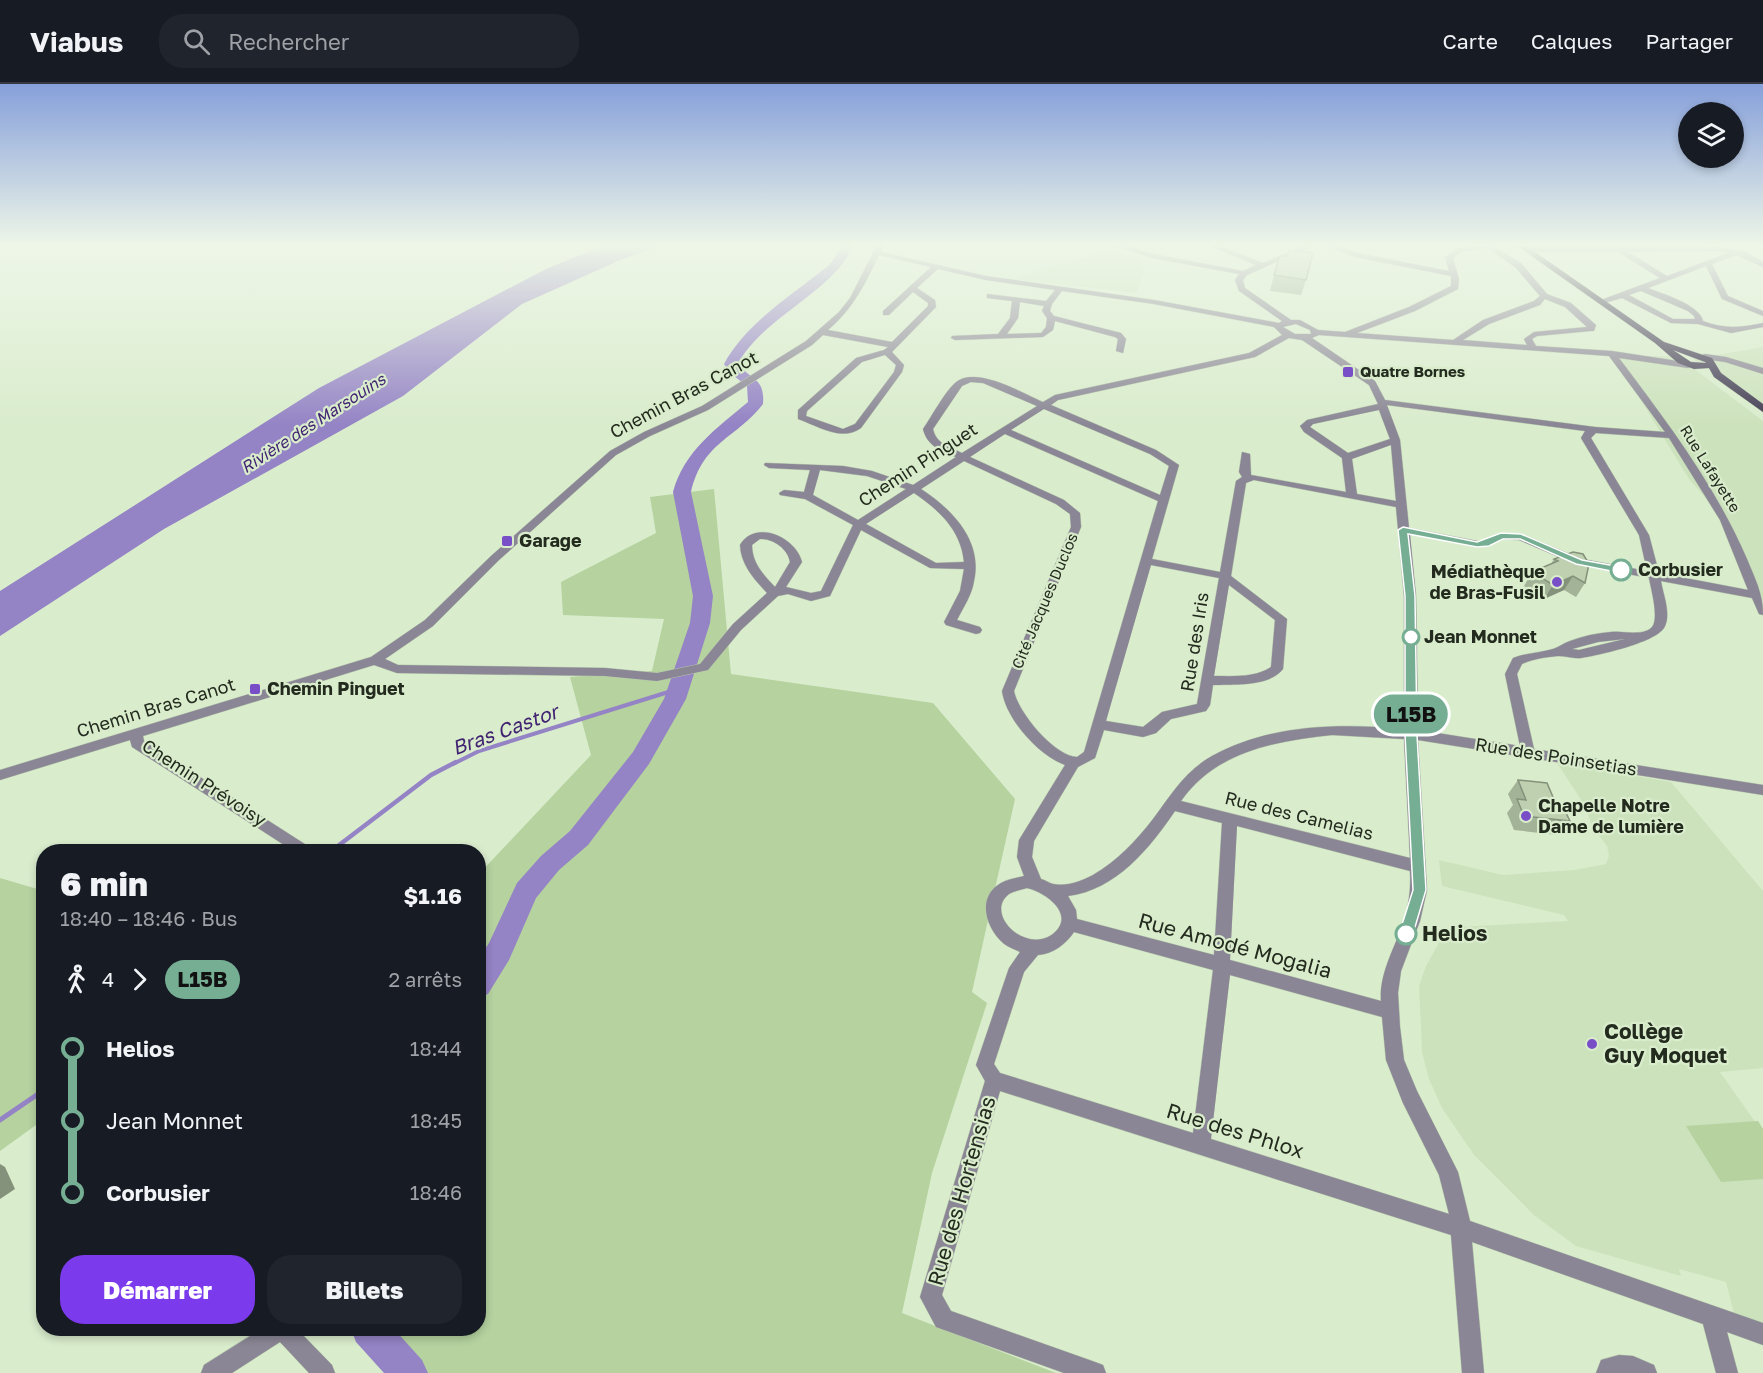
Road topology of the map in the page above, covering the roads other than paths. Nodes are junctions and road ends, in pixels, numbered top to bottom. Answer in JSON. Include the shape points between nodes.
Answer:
{"nodes":[{"id":1,"x":849,"y":305,"type":"edge"},
{"id":2,"x":895,"y":305,"type":"edge"},
{"id":3,"x":932,"y":305,"type":"edge"},
{"id":4,"x":1015,"y":305,"type":"edge"},
{"id":5,"x":1048,"y":305,"type":"edge"},
{"id":6,"x":1171,"y":305,"type":"edge"},
{"id":7,"x":1265,"y":305,"type":"edge"},
{"id":8,"x":1418,"y":305,"type":"edge"},
{"id":9,"x":1531,"y":305,"type":"edge"},
{"id":10,"x":1568,"y":305,"type":"edge"},
{"id":11,"x":1608,"y":305,"type":"edge"},
{"id":12,"x":1642,"y":305,"type":"edge"},
{"id":13,"x":1682,"y":305,"type":"edge"},
{"id":14,"x":1743,"y":305,"type":"edge"},
{"id":15,"x":886,"y":313,"type":"dead end"},
{"id":16,"x":1763,"y":314,"type":"edge"},
{"id":17,"x":1052,"y":318,"type":"junction"},
{"id":18,"x":1289,"y":322,"type":"junction"},
{"id":19,"x":1699,"y":322,"type":"junction"},
{"id":20,"x":1280,"y":325,"type":"junction"},
{"id":21,"x":1763,"y":325,"type":"edge"},
{"id":22,"x":823,"y":332,"type":"junction"},
{"id":23,"x":1316,"y":332,"type":"junction"},
{"id":24,"x":1346,"y":334,"type":"junction"},
{"id":25,"x":1288,"y":335,"type":"junction"},
{"id":26,"x":1001,"y":336,"type":"junction"},
{"id":27,"x":1304,"y":337,"type":"junction"},
{"id":28,"x":955,"y":338,"type":"dead end"},
{"id":29,"x":1658,"y":340,"type":"junction"},
{"id":30,"x":1455,"y":342,"type":"junction"},
{"id":31,"x":1533,"y":348,"type":"junction"},
{"id":32,"x":890,"y":349,"type":"junction"},
{"id":33,"x":1120,"y":351,"type":"dead end"},
{"id":34,"x":1689,"y":353,"type":"junction"},
{"id":35,"x":1612,"y":354,"type":"junction"},
{"id":36,"x":1675,"y":357,"type":"junction"},
{"id":37,"x":1649,"y":358,"type":"junction"},
{"id":38,"x":1709,"y":362,"type":"junction"},
{"id":39,"x":1688,"y":365,"type":"junction"},
{"id":40,"x":1763,"y":371,"type":"edge"},
{"id":41,"x":1382,"y":404,"type":"junction"},
{"id":42,"x":1043,"y":405,"type":"junction"},
{"id":43,"x":1763,"y":409,"type":"edge"},
{"id":44,"x":1763,"y":417,"type":"edge"},
{"id":45,"x":1003,"y":430,"type":"junction"},
{"id":46,"x":1595,"y":430,"type":"junction"},
{"id":47,"x":1672,"y":435,"type":"junction"},
{"id":48,"x":1395,"y":440,"type":"junction"},
{"id":49,"x":1245,"y":454,"type":"dead end"},
{"id":50,"x":962,"y":457,"type":"junction"},
{"id":51,"x":1347,"y":457,"type":"junction"},
{"id":52,"x":769,"y":465,"type":"dead end"},
{"id":53,"x":816,"y":467,"type":"junction"},
{"id":54,"x":1248,"y":478,"type":"junction"},
{"id":55,"x":913,"y":488,"type":"junction"},
{"id":56,"x":784,"y":493,"type":"dead end"},
{"id":57,"x":808,"y":496,"type":"junction"},
{"id":58,"x":1352,"y":497,"type":"junction"},
{"id":59,"x":1164,"y":500,"type":"junction"},
{"id":60,"x":1400,"y":505,"type":"junction"},
{"id":61,"x":859,"y":524,"type":"junction"},
{"id":62,"x":1403,"y":530,"type":"junction"},
{"id":63,"x":1146,"y":561,"type":"junction"},
{"id":64,"x":969,"y":565,"type":"junction"},
{"id":65,"x":1224,"y":576,"type":"junction"},
{"id":66,"x":1654,"y":576,"type":"junction"},
{"id":67,"x":776,"y":592,"type":"junction"},
{"id":68,"x":1757,"y":595,"type":"junction"},
{"id":69,"x":1763,"y":611,"type":"edge"},
{"id":70,"x":976,"y":630,"type":"dead end"},
{"id":71,"x":375,"y":660,"type":"junction"},
{"id":72,"x":1208,"y":681,"type":"junction"},
{"id":73,"x":1099,"y":724,"type":"junction"},
{"id":74,"x":136,"y":734,"type":"junction"},
{"id":75,"x":1411,"y":735,"type":"junction"},
{"id":76,"x":1527,"y":753,"type":"junction"},
{"id":77,"x":1074,"y":762,"type":"junction"},
{"id":78,"x":0,"y":775,"type":"edge"},
{"id":79,"x":1763,"y":790,"type":"edge"},
{"id":80,"x":1171,"y":804,"type":"junction"},
{"id":81,"x":1230,"y":819,"type":"junction"},
{"id":82,"x":295,"y":844,"type":"edge"},
{"id":83,"x":1024,"y":863,"type":"junction"},
{"id":84,"x":1417,"y":866,"type":"junction"},
{"id":85,"x":1035,"y":883,"type":"junction"},
{"id":86,"x":1013,"y":884,"type":"junction"},
{"id":87,"x":1083,"y":887,"type":"junction"},
{"id":88,"x":1054,"y":891,"type":"junction"},
{"id":89,"x":1068,"y":916,"type":"junction"},
{"id":90,"x":1009,"y":939,"type":"junction"},
{"id":91,"x":1034,"y":947,"type":"junction"},
{"id":92,"x":1222,"y":966,"type":"junction"},
{"id":93,"x":1017,"y":968,"type":"junction"},
{"id":94,"x":1390,"y":1011,"type":"junction"},
{"id":95,"x":994,"y":1080,"type":"junction"},
{"id":96,"x":1201,"y":1145,"type":"junction"},
{"id":97,"x":1462,"y":1228,"type":"junction"},
{"id":98,"x":1712,"y":1315,"type":"junction"},
{"id":99,"x":1763,"y":1334,"type":"edge"},
{"id":100,"x":271,"y":1336,"type":"edge"},
{"id":101,"x":289,"y":1336,"type":"edge"},
{"id":102,"x":212,"y":1373,"type":"edge"},
{"id":103,"x":324,"y":1373,"type":"edge"},
{"id":104,"x":1095,"y":1373,"type":"edge"},
{"id":105,"x":1473,"y":1373,"type":"edge"},
{"id":106,"x":1607,"y":1373,"type":"edge"},
{"id":107,"x":1646,"y":1373,"type":"edge"},
{"id":108,"x":1727,"y":1373,"type":"edge"}],
"edges":[{"from":1,"to":22,"type":"street","name":"Chemin Bras Canot"},
{"from":2,"to":15,"type":"street"},
{"from":3,"to":32,"type":"street"},
{"from":4,"to":26,"type":"street","via":[[1014,318]]},
{"from":5,"to":17,"type":"street","via":[[1046,311]]},
{"from":6,"to":20,"type":"street"},
{"from":7,"to":18,"type":"street"},
{"from":8,"to":24,"type":"street"},
{"from":9,"to":30,"type":"street","via":[[1486,322]]},
{"from":10,"to":31,"type":"street","via":[[1592,327],[1534,334],[1528,339]]},
{"from":11,"to":29,"type":"main road"},
{"from":12,"to":19,"type":"street","via":[[1671,321]]},
{"from":13,"to":19,"type":"street","via":[[1698,315]]},
{"from":14,"to":16,"type":"street"},
{"from":17,"to":26,"type":"street","via":[[1043,335]]},
{"from":17,"to":33,"type":"street","via":[[1118,335],[1122,339]]},
{"from":18,"to":20,"type":"street"},
{"from":18,"to":23,"type":"street","via":[[1305,324]]},
{"from":19,"to":21,"type":"street","via":[[1726,332]]},
{"from":20,"to":25,"type":"street","via":[[1280,330]]},
{"from":22,"to":32,"type":"street"},
{"from":22,"to":71,"type":"street","name":"Chemin Bras Canot","via":[[695,414],[613,453],[429,623]]},
{"from":23,"to":24,"type":"street"},
{"from":23,"to":27,"type":"street"},
{"from":24,"to":30,"type":"street"},
{"from":25,"to":27,"type":"street"},
{"from":25,"to":42,"type":"street","name":"Chemin Pinguet","via":[[1252,354],[1070,393]]},
{"from":26,"to":28,"type":"street"},
{"from":27,"to":41,"type":"street","via":[[1372,383]]},
{"from":29,"to":34,"type":"main road"},
{"from":29,"to":36,"type":"main road"},
{"from":30,"to":31,"type":"street"},
{"from":31,"to":35,"type":"street"},
{"from":32,"to":32,"type":"street","via":[[859,360],[803,410],[801,417],[842,432],[856,429],[898,372],[898,362]]},
{"from":34,"to":36,"type":"main road","via":[[1678,353]]},
{"from":34,"to":38,"type":"main road"},
{"from":35,"to":37,"type":"street"},
{"from":35,"to":47,"type":"street","name":"Rue Lafayette"},
{"from":36,"to":37,"type":"street"},
{"from":36,"to":39,"type":"main road"},
{"from":37,"to":39,"type":"street"},
{"from":38,"to":39,"type":"main road","via":[[1701,367]]},
{"from":38,"to":40,"type":"street"},
{"from":38,"to":43,"type":"main road","via":[[1735,390]]},
{"from":39,"to":44,"type":"main road"},
{"from":41,"to":46,"type":"street"},
{"from":41,"to":48,"type":"street"},
{"from":41,"to":51,"type":"street","via":[[1305,426]]},
{"from":42,"to":45,"type":"street","name":"Chemin Pinguet"},
{"from":42,"to":50,"type":"street","name":"Cité Jacques Duclos","via":[[985,380],[970,379],[959,384],[928,434],[939,446]]},
{"from":42,"to":59,"type":"street","name":"Cité Jacques Duclos","via":[[1169,459],[1174,470]]},
{"from":45,"to":50,"type":"street","name":"Chemin Pinguet"},
{"from":45,"to":59,"type":"street"},
{"from":46,"to":47,"type":"street"},
{"from":46,"to":66,"type":"street","via":[[1586,438],[1644,535]]},
{"from":47,"to":68,"type":"street","name":"Rue Lafayette","via":[[1725,520]]},
{"from":48,"to":51,"type":"street"},
{"from":48,"to":60,"type":"street"},
{"from":49,"to":54,"type":"street","via":[[1244,472]]},
{"from":50,"to":55,"type":"street","name":"Chemin Pinguet"},
{"from":50,"to":77,"type":"street","name":"Cité Jacques Duclos","via":[[1060,502],[1075,513],[1076,527],[1008,691],[1017,714],[1057,756]]},
{"from":51,"to":58,"type":"street"},
{"from":52,"to":53,"type":"street"},
{"from":53,"to":55,"type":"street","via":[[872,474]]},
{"from":53,"to":57,"type":"street"},
{"from":54,"to":58,"type":"street"},
{"from":54,"to":65,"type":"street","name":"Rue des Iris","via":[[1239,484]]},
{"from":55,"to":61,"type":"street","name":"Chemin Pinguet"},
{"from":55,"to":64,"type":"street","via":[[944,509],[963,535]]},
{"from":56,"to":57,"type":"street"},
{"from":57,"to":61,"type":"street"},
{"from":58,"to":60,"type":"street"},
{"from":59,"to":63,"type":"street","name":"Cité Jacques Duclos"},
{"from":60,"to":62,"type":"street"},
{"from":61,"to":64,"type":"street","via":[[934,566]]},
{"from":61,"to":67,"type":"street","name":"Chemin Pinguet","via":[[825,593],[811,597],[788,590]]},
{"from":62,"to":66,"type":"street","via":[[1477,544],[1501,536],[1521,537],[1579,562]]},
{"from":62,"to":75,"type":"street","via":[[1410,596]]},
{"from":63,"to":65,"type":"street"},
{"from":63,"to":73,"type":"street","name":"Cité Jacques Duclos"},
{"from":64,"to":70,"type":"street","via":[[969,581],[950,622]]},
{"from":65,"to":72,"type":"street","name":"Rue des Iris"},
{"from":65,"to":72,"type":"street","via":[[1281,619],[1277,669],[1263,676]]},
{"from":66,"to":68,"type":"street"},
{"from":66,"to":76,"type":"street","via":[[1661,615],[1655,633],[1579,654],[1559,652],[1527,657],[1513,666],[1511,674]]},
{"from":67,"to":67,"type":"street","via":[[752,564],[746,544],[756,537],[775,539],[795,557],[796,562]]},
{"from":67,"to":71,"type":"street","via":[[737,627],[711,661],[698,670],[657,677],[605,672],[398,669]]},
{"from":68,"to":69,"type":"street","name":"Rue Lafayette"},
{"from":71,"to":74,"type":"street","name":"Chemin Bras Canot"},
{"from":72,"to":73,"type":"street","name":"Rue des Iris","via":[[1201,708],[1167,715],[1151,730],[1130,732]]},
{"from":73,"to":77,"type":"street","name":"Cité Jacques Duclos","via":[[1090,754]]},
{"from":74,"to":78,"type":"street","name":"Chemin Bras Canot"},
{"from":74,"to":82,"type":"street","name":"Chemin Prévoisy","via":[[136,743]]},
{"from":75,"to":76,"type":"street","name":"Rue des Poinsetias"},
{"from":75,"to":80,"type":"street","name":"Rue des Poinsetias","via":[[1344,729],[1272,738],[1204,768],[1182,787]]},
{"from":75,"to":84,"type":"street"},
{"from":76,"to":79,"type":"street","name":"Rue des Poinsetias"},
{"from":77,"to":83,"type":"street","name":"Cité Jacques Duclos","via":[[1027,840]]},
{"from":80,"to":81,"type":"street","name":"Rue des Camelias"},
{"from":80,"to":87,"type":"street","name":"Rue des Poinsetias","via":[[1136,850],[1111,872]]},
{"from":81,"to":84,"type":"street","name":"Rue des Camelias"},
{"from":81,"to":92,"type":"street"},
{"from":83,"to":85,"type":"street"},
{"from":83,"to":86,"type":"street","name":"Cité Jacques Duclos"},
{"from":84,"to":94,"type":"street","via":[[1419,890],[1393,971]]},
{"from":85,"to":86,"type":"street"},
{"from":85,"to":88,"type":"street"},
{"from":86,"to":90,"type":"street","via":[[999,894],[993,909],[996,926]]},
{"from":87,"to":88,"type":"street","name":"Rue des Poinsetias"},
{"from":87,"to":89,"type":"street","name":"Rue des Poinsetias"},
{"from":88,"to":89,"type":"street"},
{"from":89,"to":91,"type":"street","via":[[1060,938]]},
{"from":89,"to":92,"type":"street","name":"Rue Amodé Mogalia"},
{"from":90,"to":91,"type":"street"},
{"from":90,"to":93,"type":"street"},
{"from":91,"to":93,"type":"street"},
{"from":92,"to":94,"type":"street","name":"Rue Amodé Mogalia"},
{"from":92,"to":96,"type":"street"},
{"from":93,"to":95,"type":"street","via":[[985,1065]]},
{"from":94,"to":97,"type":"street","via":[[1395,1060],[1448,1172]]},
{"from":95,"to":96,"type":"street","name":"Rue des Phlox"},
{"from":95,"to":104,"type":"street","name":"Rue des Hortensias","via":[[931,1297],[944,1319]]},
{"from":96,"to":97,"type":"street","name":"Rue des Phlox"},
{"from":97,"to":98,"type":"street","name":"Rue des Phlox"},
{"from":97,"to":105,"type":"street"},
{"from":98,"to":99,"type":"street","name":"Rue des Phlox"},
{"from":98,"to":108,"type":"street"},
{"from":100,"to":102,"type":"street"},
{"from":101,"to":103,"type":"street"},
{"from":106,"to":107,"type":"street","via":[[1609,1368],[1627,1365]]}]}
